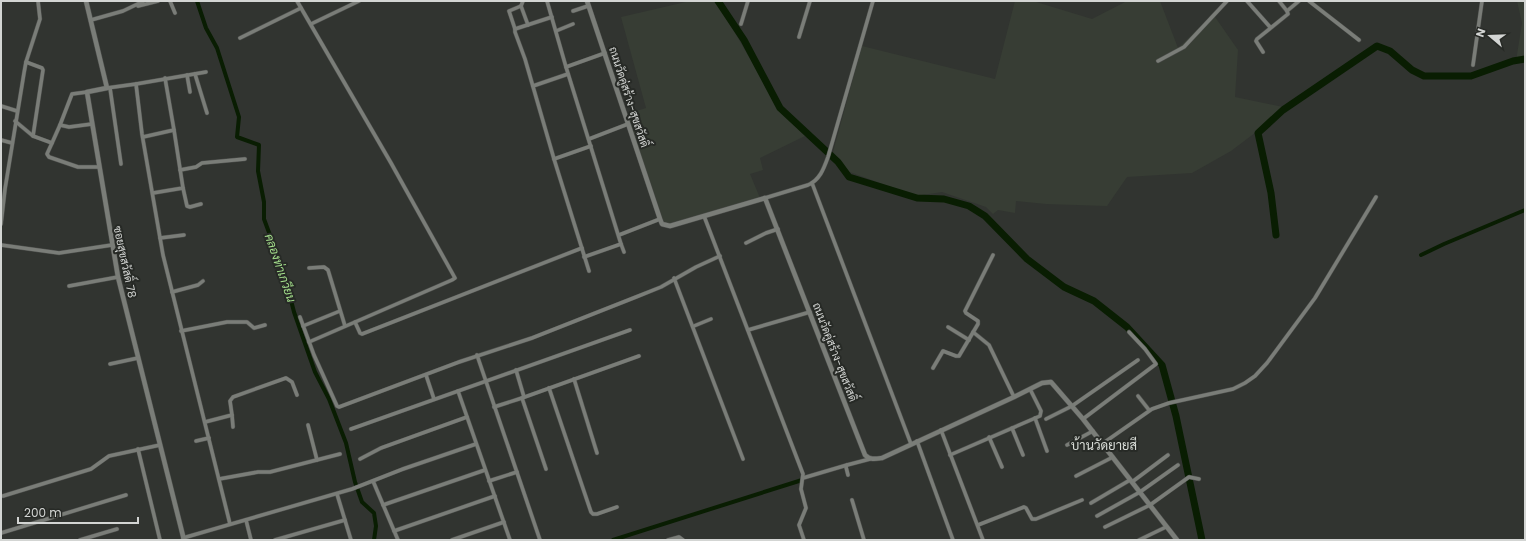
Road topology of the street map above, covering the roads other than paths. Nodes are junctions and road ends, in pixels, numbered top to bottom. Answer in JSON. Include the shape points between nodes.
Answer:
{"nodes":[{"id":1,"x":38,"y":1,"type":"edge"},
{"id":2,"x":86,"y":1,"type":"edge"},
{"id":3,"x":144,"y":1,"type":"edge"},
{"id":4,"x":158,"y":1,"type":"edge"},
{"id":5,"x":170,"y":1,"type":"edge"},
{"id":6,"x":296,"y":1,"type":"edge"},
{"id":7,"x":359,"y":1,"type":"edge"},
{"id":8,"x":523,"y":1,"type":"edge"},
{"id":9,"x":547,"y":1,"type":"edge"},
{"id":10,"x":748,"y":1,"type":"edge"},
{"id":11,"x":810,"y":1,"type":"edge"},
{"id":12,"x":1226,"y":1,"type":"edge"},
{"id":13,"x":1247,"y":1,"type":"edge"},
{"id":14,"x":1279,"y":1,"type":"edge"},
{"id":15,"x":1299,"y":1,"type":"edge"},
{"id":16,"x":1309,"y":1,"type":"edge"},
{"id":17,"x":1482,"y":1,"type":"edge"},
{"id":18,"x":872,"y":2,"type":"edge"},
{"id":19,"x":588,"y":3,"type":"edge"},
{"id":20,"x":135,"y":6,"type":"junction"},
{"id":21,"x":521,"y":6,"type":"junction"},
{"id":22,"x":301,"y":8,"type":"junction"},
{"id":23,"x":1287,"y":10,"type":"junction"},
{"id":24,"x":574,"y":11,"type":"dead end"},
{"id":25,"x":175,"y":13,"type":"dead end"},
{"id":26,"x":552,"y":17,"type":"junction"},
{"id":27,"x":90,"y":20,"type":"junction"},
{"id":28,"x":311,"y":24,"type":"junction"},
{"id":29,"x":573,"y":24,"type":"dead end"},
{"id":30,"x":741,"y":24,"type":"dead end"},
{"id":31,"x":528,"y":25,"type":"junction"},
{"id":32,"x":1270,"y":27,"type":"junction"},
{"id":33,"x":515,"y":29,"type":"junction"},
{"id":34,"x":556,"y":31,"type":"junction"},
{"id":35,"x":799,"y":37,"type":"dead end"},
{"id":36,"x":240,"y":38,"type":"dead end"},
{"id":37,"x":1359,"y":40,"type":"dead end"},
{"id":38,"x":1263,"y":52,"type":"dead end"},
{"id":39,"x":605,"y":53,"type":"junction"},
{"id":40,"x":1158,"y":61,"type":"dead end"},
{"id":41,"x":26,"y":62,"type":"junction"},
{"id":42,"x":1473,"y":65,"type":"dead end"},
{"id":43,"x":566,"y":67,"type":"junction"},
{"id":44,"x":206,"y":72,"type":"dead end"},
{"id":45,"x":195,"y":74,"type":"junction"},
{"id":46,"x":568,"y":74,"type":"junction"},
{"id":47,"x":187,"y":75,"type":"junction"},
{"id":48,"x":165,"y":78,"type":"junction"},
{"id":49,"x":136,"y":84,"type":"junction"},
{"id":50,"x":532,"y":86,"type":"junction"},
{"id":51,"x":109,"y":88,"type":"junction"},
{"id":52,"x":87,"y":92,"type":"junction"},
{"id":53,"x":190,"y":92,"type":"dead end"},
{"id":54,"x":1,"y":106,"type":"edge"},
{"id":55,"x":17,"y":111,"type":"junction"},
{"id":56,"x":207,"y":113,"type":"dead end"},
{"id":57,"x":15,"y":121,"type":"junction"},
{"id":58,"x":92,"y":124,"type":"junction"},
{"id":59,"x":628,"y":124,"type":"junction"},
{"id":60,"x":60,"y":125,"type":"junction"},
{"id":61,"x":174,"y":130,"type":"junction"},
{"id":62,"x":33,"y":136,"type":"junction"},
{"id":63,"x":143,"y":137,"type":"junction"},
{"id":64,"x":589,"y":139,"type":"junction"},
{"id":65,"x":1,"y":140,"type":"edge"},
{"id":66,"x":12,"y":143,"type":"junction"},
{"id":67,"x":52,"y":143,"type":"junction"},
{"id":68,"x":591,"y":146,"type":"junction"},
{"id":69,"x":554,"y":159,"type":"junction"},
{"id":70,"x":245,"y":160,"type":"dead end"},
{"id":71,"x":121,"y":164,"type":"dead end"},
{"id":72,"x":99,"y":167,"type":"junction"},
{"id":73,"x":180,"y":170,"type":"junction"},
{"id":74,"x":812,"y":183,"type":"junction"},
{"id":75,"x":183,"y":188,"type":"junction"},
{"id":76,"x":153,"y":193,"type":"junction"},
{"id":77,"x":1376,"y":197,"type":"dead end"},
{"id":78,"x":765,"y":198,"type":"junction"},
{"id":79,"x":201,"y":204,"type":"dead end"},
{"id":80,"x":704,"y":216,"type":"junction"},
{"id":81,"x":660,"y":219,"type":"junction"},
{"id":82,"x":1,"y":224,"type":"edge"},
{"id":83,"x":778,"y":229,"type":"junction"},
{"id":84,"x":184,"y":234,"type":"dead end"},
{"id":85,"x":619,"y":236,"type":"junction"},
{"id":86,"x":160,"y":238,"type":"junction"},
{"id":87,"x":746,"y":243,"type":"dead end"},
{"id":88,"x":622,"y":244,"type":"junction"},
{"id":89,"x":1,"y":245,"type":"edge"},
{"id":90,"x":112,"y":245,"type":"junction"},
{"id":91,"x":582,"y":248,"type":"junction"},
{"id":92,"x":624,"y":252,"type":"dead end"},
{"id":93,"x":992,"y":255,"type":"dead end"},
{"id":94,"x":720,"y":256,"type":"junction"},
{"id":95,"x":584,"y":257,"type":"junction"},
{"id":96,"x":309,"y":268,"type":"dead end"},
{"id":97,"x":589,"y":271,"type":"dead end"},
{"id":98,"x":118,"y":276,"type":"junction"},
{"id":99,"x":674,"y":278,"type":"junction"},
{"id":100,"x":203,"y":282,"type":"dead end"},
{"id":101,"x":69,"y":286,"type":"dead end"},
{"id":102,"x":172,"y":292,"type":"junction"},
{"id":103,"x":340,"y":311,"type":"junction"},
{"id":104,"x":810,"y":312,"type":"junction"},
{"id":105,"x":300,"y":317,"type":"dead end"},
{"id":106,"x":711,"y":319,"type":"dead end"},
{"id":107,"x":355,"y":322,"type":"junction"},
{"id":108,"x":265,"y":324,"type":"dead end"},
{"id":109,"x":303,"y":326,"type":"junction"},
{"id":110,"x":345,"y":326,"type":"junction"},
{"id":111,"x":694,"y":326,"type":"junction"},
{"id":112,"x":948,"y":327,"type":"dead end"},
{"id":113,"x":630,"y":330,"type":"dead end"},
{"id":114,"x":748,"y":330,"type":"junction"},
{"id":115,"x":181,"y":331,"type":"junction"},
{"id":116,"x":973,"y":332,"type":"junction"},
{"id":117,"x":1129,"y":332,"type":"dead end"},
{"id":118,"x":969,"y":340,"type":"junction"},
{"id":119,"x":309,"y":342,"type":"junction"},
{"id":120,"x":477,"y":355,"type":"junction"},
{"id":121,"x":639,"y":356,"type":"dead end"},
{"id":122,"x":138,"y":358,"type":"junction"},
{"id":123,"x":1138,"y":360,"type":"dead end"},
{"id":124,"x":110,"y":364,"type":"dead end"},
{"id":125,"x":933,"y":368,"type":"dead end"},
{"id":126,"x":516,"y":370,"type":"junction"},
{"id":127,"x":426,"y":375,"type":"junction"},
{"id":128,"x":574,"y":379,"type":"junction"},
{"id":129,"x":485,"y":381,"type":"junction"},
{"id":130,"x":549,"y":388,"type":"junction"},
{"id":131,"x":1030,"y":389,"type":"junction"},
{"id":132,"x":458,"y":391,"type":"junction"},
{"id":133,"x":297,"y":396,"type":"dead end"},
{"id":134,"x":1138,"y":396,"type":"dead end"},
{"id":135,"x":1014,"y":397,"type":"junction"},
{"id":136,"x":523,"y":398,"type":"junction"},
{"id":137,"x":434,"y":399,"type":"junction"},
{"id":138,"x":1072,"y":406,"type":"junction"},
{"id":139,"x":494,"y":407,"type":"junction"},
{"id":140,"x":1149,"y":410,"type":"junction"},
{"id":141,"x":232,"y":416,"type":"junction"},
{"id":142,"x":467,"y":417,"type":"junction"},
{"id":143,"x":1035,"y":418,"type":"junction"},
{"id":144,"x":1046,"y":419,"type":"dead end"},
{"id":145,"x":1083,"y":419,"type":"junction"},
{"id":146,"x":205,"y":422,"type":"junction"},
{"id":147,"x":308,"y":425,"type":"dead end"},
{"id":148,"x":233,"y":427,"type":"dead end"},
{"id":149,"x":1012,"y":428,"type":"junction"},
{"id":150,"x":350,"y":429,"type":"dead end"},
{"id":151,"x":941,"y":430,"type":"junction"},
{"id":152,"x":1093,"y":431,"type":"junction"},
{"id":153,"x":989,"y":437,"type":"junction"},
{"id":154,"x":209,"y":438,"type":"junction"},
{"id":155,"x":196,"y":441,"type":"dead end"},
{"id":156,"x":917,"y":442,"type":"junction"},
{"id":157,"x":160,"y":444,"type":"junction"},
{"id":158,"x":476,"y":444,"type":"junction"},
{"id":159,"x":911,"y":444,"type":"junction"},
{"id":160,"x":1102,"y":444,"type":"junction"},
{"id":161,"x":1067,"y":445,"type":"dead end"},
{"id":162,"x":138,"y":449,"type":"junction"},
{"id":163,"x":1047,"y":451,"type":"dead end"},
{"id":164,"x":597,"y":453,"type":"dead end"},
{"id":165,"x":340,"y":454,"type":"dead end"},
{"id":166,"x":950,"y":455,"type":"junction"},
{"id":167,"x":1023,"y":455,"type":"dead end"},
{"id":168,"x":1168,"y":455,"type":"dead end"},
{"id":169,"x":1113,"y":457,"type":"junction"},
{"id":170,"x":743,"y":458,"type":"dead end"},
{"id":171,"x":870,"y":458,"type":"junction"},
{"id":172,"x":360,"y":459,"type":"dead end"},
{"id":173,"x":317,"y":460,"type":"junction"},
{"id":174,"x":847,"y":465,"type":"junction"},
{"id":175,"x":1178,"y":465,"type":"dead end"},
{"id":176,"x":1002,"y":467,"type":"dead end"},
{"id":177,"x":546,"y":469,"type":"dead end"},
{"id":178,"x":485,"y":470,"type":"junction"},
{"id":179,"x":517,"y":472,"type":"junction"},
{"id":180,"x":848,"y":475,"type":"dead end"},
{"id":181,"x":1076,"y":476,"type":"dead end"},
{"id":182,"x":803,"y":478,"type":"junction"},
{"id":183,"x":219,"y":479,"type":"junction"},
{"id":184,"x":1199,"y":479,"type":"dead end"},
{"id":185,"x":373,"y":481,"type":"junction"},
{"id":186,"x":489,"y":481,"type":"junction"},
{"id":187,"x":1131,"y":481,"type":"junction"},
{"id":188,"x":1140,"y":492,"type":"junction"},
{"id":189,"x":337,"y":494,"type":"junction"},
{"id":190,"x":3,"y":496,"type":"dead end"},
{"id":191,"x":126,"y":496,"type":"dead end"},
{"id":192,"x":495,"y":496,"type":"junction"},
{"id":193,"x":852,"y":500,"type":"dead end"},
{"id":194,"x":1082,"y":500,"type":"dead end"},
{"id":195,"x":1092,"y":503,"type":"dead end"},
{"id":196,"x":383,"y":505,"type":"junction"},
{"id":197,"x":1150,"y":505,"type":"junction"},
{"id":198,"x":617,"y":507,"type":"dead end"},
{"id":199,"x":1097,"y":516,"type":"dead end"},
{"id":200,"x":246,"y":520,"type":"junction"},
{"id":201,"x":345,"y":520,"type":"junction"},
{"id":202,"x":504,"y":522,"type":"junction"},
{"id":203,"x":230,"y":524,"type":"junction"},
{"id":204,"x":978,"y":525,"type":"junction"},
{"id":205,"x":1166,"y":526,"type":"junction"},
{"id":206,"x":1105,"y":527,"type":"dead end"},
{"id":207,"x":117,"y":529,"type":"dead end"},
{"id":208,"x":394,"y":531,"type":"junction"},
{"id":209,"x":1,"y":534,"type":"edge"},
{"id":210,"x":184,"y":539,"type":"edge"},
{"id":211,"x":80,"y":540,"type":"edge"},
{"id":212,"x":160,"y":540,"type":"edge"},
{"id":213,"x":251,"y":540,"type":"edge"},
{"id":214,"x":275,"y":540,"type":"edge"},
{"id":215,"x":351,"y":540,"type":"edge"},
{"id":216,"x":398,"y":540,"type":"edge"},
{"id":217,"x":452,"y":540,"type":"edge"},
{"id":218,"x":510,"y":540,"type":"edge"},
{"id":219,"x":540,"y":540,"type":"edge"},
{"id":220,"x":668,"y":540,"type":"edge"},
{"id":221,"x":683,"y":540,"type":"edge"},
{"id":222,"x":804,"y":540,"type":"edge"},
{"id":223,"x":864,"y":540,"type":"edge"},
{"id":224,"x":953,"y":540,"type":"edge"},
{"id":225,"x":984,"y":540,"type":"edge"},
{"id":226,"x":1140,"y":540,"type":"edge"},
{"id":227,"x":1177,"y":540,"type":"edge"}],
"edges":[{"from":1,"to":41,"type":"street","via":[[40,19]]},
{"from":2,"to":27,"type":"street"},
{"from":3,"to":20,"type":"street"},
{"from":4,"to":20,"type":"street"},
{"from":5,"to":25,"type":"street"},
{"from":6,"to":22,"type":"street"},
{"from":7,"to":28,"type":"street"},
{"from":8,"to":21,"type":"street"},
{"from":9,"to":26,"type":"street"},
{"from":10,"to":30,"type":"street"},
{"from":11,"to":35,"type":"street"},
{"from":12,"to":40,"type":"street","via":[[1184,47]]},
{"from":13,"to":32,"type":"street"},
{"from":14,"to":23,"type":"street"},
{"from":15,"to":23,"type":"street"},
{"from":16,"to":37,"type":"street"},
{"from":17,"to":42,"type":"street"},
{"from":18,"to":74,"type":"street","via":[[828,157],[820,174]]},
{"from":19,"to":24,"type":"street"},
{"from":19,"to":39,"type":"street","name":"ถนนวัดคู่สร้าง-สุขสวัสดิ์"},
{"from":20,"to":27,"type":"street"},
{"from":21,"to":31,"type":"street"},
{"from":21,"to":33,"type":"street","via":[[509,11]]},
{"from":22,"to":28,"type":"street"},
{"from":22,"to":36,"type":"street"},
{"from":23,"to":32,"type":"street","via":[[1288,14]]},
{"from":26,"to":31,"type":"street"},
{"from":26,"to":34,"type":"street"},
{"from":27,"to":51,"type":"street"},
{"from":28,"to":107,"type":"street","via":[[455,278]]},
{"from":29,"to":34,"type":"street"},
{"from":31,"to":33,"type":"street"},
{"from":32,"to":38,"type":"street","via":[[1256,41]]},
{"from":33,"to":50,"type":"street"},
{"from":34,"to":43,"type":"street"},
{"from":39,"to":43,"type":"street"},
{"from":39,"to":59,"type":"street","name":"ถนนวัดคู่สร้าง-สุขสวัสดิ์"},
{"from":41,"to":55,"type":"street"},
{"from":41,"to":62,"type":"street","via":[[43,70]]},
{"from":43,"to":46,"type":"street"},
{"from":44,"to":45,"type":"street"},
{"from":45,"to":47,"type":"street"},
{"from":45,"to":56,"type":"street"},
{"from":46,"to":50,"type":"street"},
{"from":46,"to":64,"type":"street"},
{"from":47,"to":48,"type":"street"},
{"from":47,"to":53,"type":"street"},
{"from":48,"to":49,"type":"street"},
{"from":48,"to":61,"type":"street"},
{"from":49,"to":51,"type":"street"},
{"from":49,"to":63,"type":"street"},
{"from":50,"to":69,"type":"street"},
{"from":51,"to":52,"type":"street"},
{"from":51,"to":71,"type":"street"},
{"from":52,"to":58,"type":"street","name":"ซอยสุขสวัสดิ์ 78"},
{"from":52,"to":60,"type":"street","via":[[72,94]]},
{"from":54,"to":55,"type":"street"},
{"from":55,"to":57,"type":"street"},
{"from":57,"to":62,"type":"street"},
{"from":57,"to":66,"type":"street"},
{"from":58,"to":60,"type":"street","via":[[70,127]]},
{"from":58,"to":72,"type":"street","name":"ซอยสุขสวัสดิ์ 78"},
{"from":59,"to":64,"type":"street"},
{"from":59,"to":81,"type":"street","name":"ถนนวัดคู่สร้าง-สุขสวัสดิ์"},
{"from":60,"to":67,"type":"street"},
{"from":61,"to":63,"type":"street"},
{"from":61,"to":73,"type":"street"},
{"from":62,"to":67,"type":"street"},
{"from":63,"to":76,"type":"street"},
{"from":64,"to":68,"type":"street"},
{"from":65,"to":66,"type":"street"},
{"from":66,"to":82,"type":"street"},
{"from":67,"to":72,"type":"street","via":[[47,154],[49,157],[78,168]]},
{"from":68,"to":69,"type":"street"},
{"from":68,"to":85,"type":"street"},
{"from":69,"to":91,"type":"street"},
{"from":70,"to":73,"type":"street","via":[[202,163]]},
{"from":72,"to":90,"type":"street","name":"ซอยสุขสวัสดิ์ 78"},
{"from":73,"to":75,"type":"street"},
{"from":74,"to":78,"type":"street"},
{"from":74,"to":159,"type":"street"},
{"from":75,"to":76,"type":"street"},
{"from":75,"to":79,"type":"street","via":[[187,206]]},
{"from":76,"to":86,"type":"street"},
{"from":77,"to":140,"type":"street","via":[[1315,298],[1259,371],[1244,384],[1233,389]]},
{"from":78,"to":80,"type":"street"},
{"from":78,"to":83,"type":"street","name":"ถนนวัดคู่สร้าง-สุขสวัสดิ์"},
{"from":80,"to":81,"type":"street","via":[[670,226],[662,224]]},
{"from":80,"to":94,"type":"street"},
{"from":81,"to":85,"type":"street"},
{"from":83,"to":87,"type":"street"},
{"from":83,"to":104,"type":"street","name":"ถนนวัดคู่สร้าง-สุขสวัสดิ์"},
{"from":84,"to":86,"type":"street"},
{"from":85,"to":88,"type":"street"},
{"from":86,"to":102,"type":"street"},
{"from":88,"to":92,"type":"street"},
{"from":88,"to":95,"type":"street"},
{"from":89,"to":90,"type":"street","via":[[59,253]]},
{"from":90,"to":98,"type":"street","name":"ซอยสุขสวัสดิ์ 78"},
{"from":91,"to":95,"type":"street"},
{"from":91,"to":107,"type":"street","via":[[362,334]]},
{"from":93,"to":116,"type":"street","via":[[965,311],[978,322]]},
{"from":94,"to":99,"type":"street"},
{"from":94,"to":114,"type":"street"},
{"from":95,"to":97,"type":"street"},
{"from":96,"to":103,"type":"street","via":[[324,267],[328,270]]},
{"from":98,"to":101,"type":"street"},
{"from":98,"to":122,"type":"street","name":"ซอยสุขสวัสดิ์ 78"},
{"from":99,"to":111,"type":"street"},
{"from":99,"to":120,"type":"street","via":[[661,287],[610,308],[532,338]]},
{"from":100,"to":102,"type":"street"},
{"from":102,"to":115,"type":"street"},
{"from":103,"to":109,"type":"street"},
{"from":103,"to":110,"type":"street"},
{"from":104,"to":114,"type":"street"},
{"from":104,"to":171,"type":"street","name":"ถนนวัดคู่สร้าง-สุขสวัสดิ์","via":[[865,454]]},
{"from":105,"to":109,"type":"street"},
{"from":106,"to":111,"type":"street"},
{"from":107,"to":110,"type":"street"},
{"from":108,"to":115,"type":"street","via":[[254,328],[247,322],[227,322]]},
{"from":109,"to":119,"type":"street"},
{"from":110,"to":119,"type":"street"},
{"from":111,"to":170,"type":"street"},
{"from":112,"to":118,"type":"street"},
{"from":113,"to":126,"type":"street"},
{"from":114,"to":182,"type":"street"},
{"from":115,"to":146,"type":"street"},
{"from":116,"to":118,"type":"street"},
{"from":116,"to":135,"type":"street","via":[[989,345]]},
{"from":117,"to":145,"type":"street","via":[[1156,364]]},
{"from":118,"to":125,"type":"street","via":[[959,356],[943,351]]},
{"from":119,"to":127,"type":"street","via":[[339,408]]},
{"from":120,"to":127,"type":"street"},
{"from":120,"to":129,"type":"street"},
{"from":121,"to":128,"type":"street"},
{"from":122,"to":124,"type":"street"},
{"from":122,"to":157,"type":"street","name":"ซอยสุขสวัสดิ์ 78"},
{"from":123,"to":138,"type":"street"},
{"from":126,"to":129,"type":"street"},
{"from":126,"to":136,"type":"street"},
{"from":127,"to":137,"type":"street"},
{"from":128,"to":130,"type":"street"},
{"from":128,"to":164,"type":"street"},
{"from":129,"to":132,"type":"street"},
{"from":129,"to":139,"type":"street"},
{"from":130,"to":136,"type":"street"},
{"from":130,"to":198,"type":"street","via":[[591,512],[597,514]]},
{"from":131,"to":135,"type":"street"},
{"from":131,"to":138,"type":"street","via":[[1052,382]]},
{"from":131,"to":143,"type":"street","via":[[1041,413]]},
{"from":132,"to":137,"type":"street"},
{"from":132,"to":142,"type":"street"},
{"from":133,"to":141,"type":"street","via":[[292,382],[286,378],[233,397],[230,401]]},
{"from":134,"to":140,"type":"street"},
{"from":135,"to":151,"type":"street"},
{"from":136,"to":139,"type":"street"},
{"from":136,"to":177,"type":"street"},
{"from":137,"to":150,"type":"street"},
{"from":138,"to":144,"type":"street"},
{"from":138,"to":145,"type":"street"},
{"from":139,"to":179,"type":"street"},
{"from":140,"to":160,"type":"street"},
{"from":141,"to":146,"type":"street"},
{"from":141,"to":148,"type":"street"},
{"from":142,"to":158,"type":"street"},
{"from":142,"to":172,"type":"street","via":[[381,448]]},
{"from":143,"to":149,"type":"street"},
{"from":143,"to":163,"type":"street"},
{"from":145,"to":152,"type":"street"},
{"from":146,"to":154,"type":"street"},
{"from":147,"to":173,"type":"street"},
{"from":149,"to":153,"type":"street"},
{"from":149,"to":167,"type":"street"},
{"from":151,"to":156,"type":"street"},
{"from":151,"to":166,"type":"street"},
{"from":152,"to":160,"type":"street"},
{"from":152,"to":161,"type":"street"},
{"from":153,"to":166,"type":"street"},
{"from":153,"to":176,"type":"street"},
{"from":154,"to":155,"type":"street"},
{"from":154,"to":183,"type":"street"},
{"from":156,"to":159,"type":"street"},
{"from":156,"to":224,"type":"street"},
{"from":157,"to":162,"type":"street"},
{"from":157,"to":210,"type":"street","name":"ซอยสุขสวัสดิ์ 78"},
{"from":158,"to":178,"type":"street"},
{"from":158,"to":185,"type":"street","via":[[403,468]]},
{"from":159,"to":171,"type":"street","via":[[882,458]]},
{"from":160,"to":169,"type":"street"},
{"from":162,"to":190,"type":"street","via":[[109,456],[91,469]]},
{"from":162,"to":212,"type":"street"},
{"from":165,"to":173,"type":"street"},
{"from":166,"to":204,"type":"street"},
{"from":168,"to":187,"type":"street"},
{"from":169,"to":181,"type":"street"},
{"from":169,"to":187,"type":"street"},
{"from":171,"to":174,"type":"street"},
{"from":173,"to":183,"type":"street","via":[[270,472]]},
{"from":174,"to":180,"type":"street"},
{"from":174,"to":182,"type":"street"},
{"from":175,"to":188,"type":"street"},
{"from":178,"to":186,"type":"street"},
{"from":178,"to":196,"type":"street"},
{"from":179,"to":186,"type":"street"},
{"from":179,"to":219,"type":"street"},
{"from":182,"to":222,"type":"street","via":[[801,489],[806,508],[799,523]]},
{"from":183,"to":203,"type":"street"},
{"from":184,"to":197,"type":"street","via":[[1188,477]]},
{"from":185,"to":189,"type":"street"},
{"from":185,"to":196,"type":"street"},
{"from":186,"to":192,"type":"street"},
{"from":187,"to":188,"type":"street"},
{"from":187,"to":195,"type":"street"},
{"from":188,"to":197,"type":"street"},
{"from":188,"to":199,"type":"street"},
{"from":189,"to":200,"type":"street"},
{"from":189,"to":201,"type":"street"},
{"from":191,"to":209,"type":"street"},
{"from":192,"to":202,"type":"street"},
{"from":192,"to":208,"type":"street"},
{"from":193,"to":223,"type":"street"},
{"from":194,"to":204,"type":"street","via":[[1036,519],[1032,518],[1024,507]]},
{"from":196,"to":208,"type":"street"},
{"from":197,"to":205,"type":"street"},
{"from":197,"to":206,"type":"street"},
{"from":200,"to":203,"type":"street"},
{"from":200,"to":213,"type":"street"},
{"from":201,"to":214,"type":"street"},
{"from":201,"to":215,"type":"street"},
{"from":202,"to":217,"type":"street"},
{"from":202,"to":218,"type":"street"},
{"from":203,"to":210,"type":"street"},
{"from":204,"to":225,"type":"street"},
{"from":205,"to":226,"type":"street"},
{"from":205,"to":227,"type":"street"},
{"from":207,"to":211,"type":"street"},
{"from":208,"to":216,"type":"street"},
{"from":220,"to":221,"type":"street","via":[[680,536]]}]}
